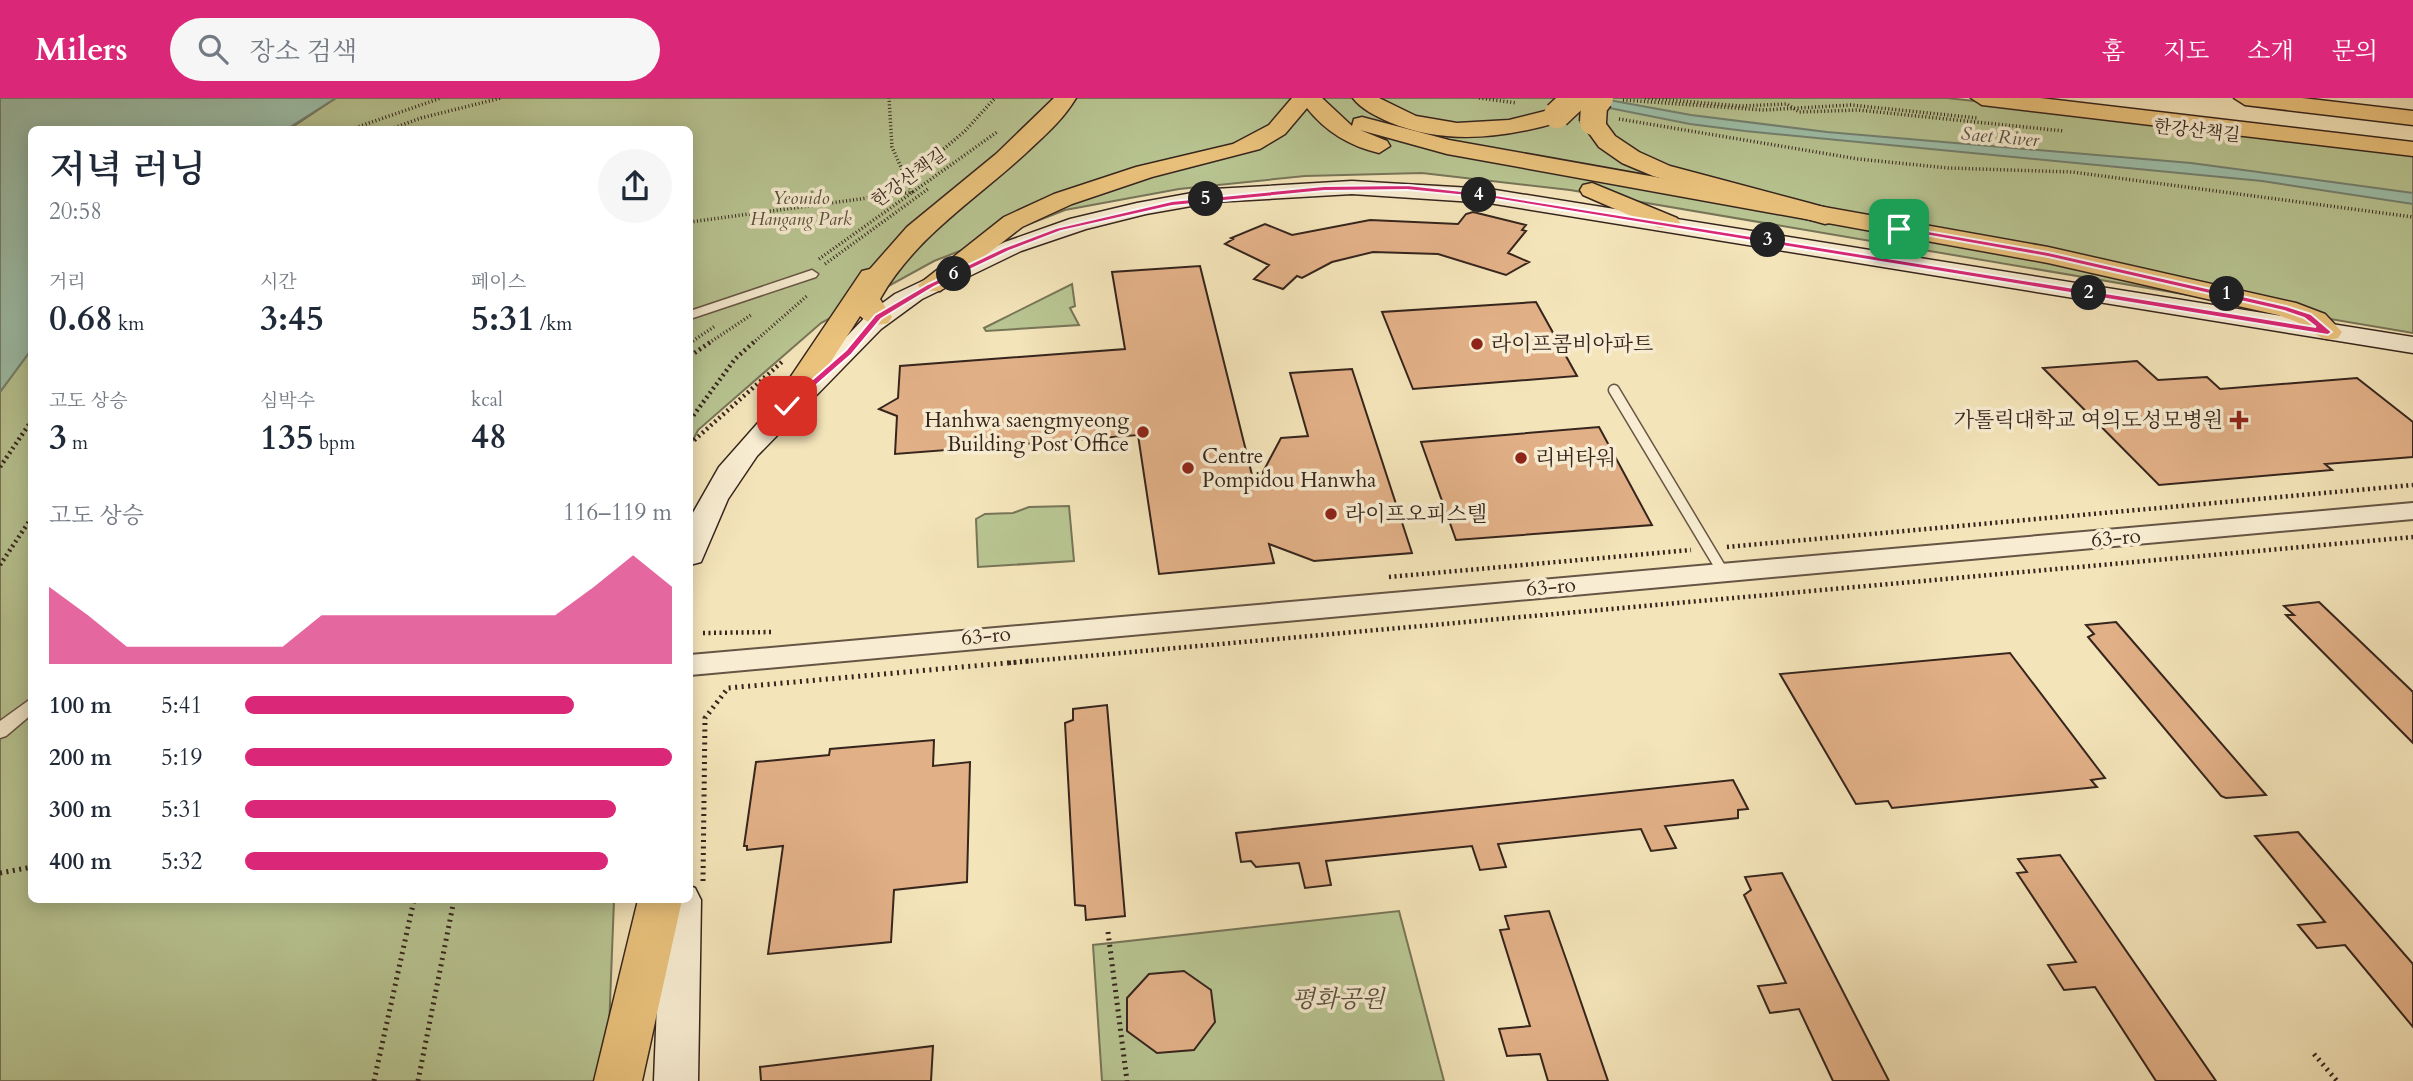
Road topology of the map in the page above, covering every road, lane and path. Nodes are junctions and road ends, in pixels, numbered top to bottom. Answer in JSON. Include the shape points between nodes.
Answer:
{"nodes":[{"id":1,"x":441,"y":98,"type":"edge"},
{"id":2,"x":500,"y":98,"type":"edge"},
{"id":3,"x":889,"y":98,"type":"edge"},
{"id":4,"x":995,"y":98,"type":"edge"},
{"id":5,"x":1065,"y":98,"type":"edge"},
{"id":6,"x":1303,"y":98,"type":"edge"},
{"id":7,"x":1311,"y":98,"type":"edge"},
{"id":8,"x":1336,"y":98,"type":"edge"},
{"id":9,"x":1364,"y":98,"type":"edge"},
{"id":10,"x":1479,"y":98,"type":"edge"},
{"id":11,"x":1575,"y":98,"type":"edge"},
{"id":12,"x":1600,"y":98,"type":"edge"},
{"id":13,"x":1612,"y":98,"type":"edge"},
{"id":14,"x":1645,"y":98,"type":"edge"},
{"id":15,"x":1982,"y":98,"type":"edge"},
{"id":16,"x":2087,"y":98,"type":"edge"},
{"id":17,"x":2245,"y":98,"type":"edge"},
{"id":18,"x":2384,"y":98,"type":"edge"},
{"id":19,"x":2413,"y":102,"type":"edge"},
{"id":20,"x":1518,"y":103,"type":"dead end"},
{"id":21,"x":1793,"y":108,"type":"junction"},
{"id":22,"x":2413,"y":118,"type":"edge"},
{"id":23,"x":1605,"y":120,"type":"junction"},
{"id":24,"x":1362,"y":124,"type":"junction"},
{"id":25,"x":360,"y":126,"type":"edge"},
{"id":26,"x":399,"y":126,"type":"edge"},
{"id":27,"x":2066,"y":127,"type":"dead end"},
{"id":28,"x":1002,"y":128,"type":"dead end"},
{"id":29,"x":2070,"y":131,"type":"dead end"},
{"id":30,"x":2413,"y":138,"type":"edge"},
{"id":31,"x":2413,"y":149,"type":"edge"},
{"id":32,"x":903,"y":178,"type":"junction"},
{"id":33,"x":912,"y":192,"type":"junction"},
{"id":34,"x":870,"y":197,"type":"junction"},
{"id":35,"x":1825,"y":216,"type":"junction"},
{"id":36,"x":2413,"y":217,"type":"edge"},
{"id":37,"x":693,"y":222,"type":"edge"},
{"id":38,"x":1668,"y":223,"type":"junction"},
{"id":39,"x":921,"y":231,"type":"junction"},
{"id":40,"x":808,"y":271,"type":"junction"},
{"id":41,"x":931,"y":285,"type":"junction"},
{"id":42,"x":693,"y":314,"type":"edge"},
{"id":43,"x":878,"y":317,"type":"junction"},
{"id":44,"x":722,"y":321,"type":"dead end"},
{"id":45,"x":2328,"y":332,"type":"junction"},
{"id":46,"x":693,"y":342,"type":"edge"},
{"id":47,"x":2413,"y":345,"type":"edge"},
{"id":48,"x":793,"y":353,"type":"dead end"},
{"id":49,"x":1614,"y":390,"type":"dead end"},
{"id":50,"x":787,"y":406,"type":"junction"},
{"id":51,"x":693,"y":416,"type":"edge"},
{"id":52,"x":28,"y":426,"type":"edge"},
{"id":53,"x":693,"y":442,"type":"edge"},
{"id":54,"x":0,"y":467,"type":"edge"},
{"id":55,"x":2413,"y":485,"type":"edge"},
{"id":56,"x":2413,"y":511,"type":"edge"},
{"id":57,"x":28,"y":523,"type":"edge"},
{"id":58,"x":2413,"y":537,"type":"edge"},
{"id":59,"x":693,"y":544,"type":"edge"},
{"id":60,"x":1709,"y":549,"type":"junction"},
{"id":61,"x":0,"y":565,"type":"edge"},
{"id":62,"x":1723,"y":572,"type":"junction"},
{"id":63,"x":1376,"y":578,"type":"dead end"},
{"id":64,"x":779,"y":632,"type":"dead end"},
{"id":65,"x":704,"y":633,"type":"dead end"},
{"id":66,"x":693,"y":665,"type":"edge"},
{"id":67,"x":728,"y":688,"type":"dead end"},
{"id":68,"x":28,"y":707,"type":"edge"},
{"id":69,"x":0,"y":731,"type":"edge"},
{"id":70,"x":28,"y":868,"type":"edge"},
{"id":71,"x":0,"y":873,"type":"edge"},
{"id":72,"x":413,"y":903,"type":"edge"},
{"id":73,"x":453,"y":903,"type":"edge"},
{"id":74,"x":659,"y":903,"type":"edge"},
{"id":75,"x":681,"y":903,"type":"edge"},
{"id":76,"x":1108,"y":932,"type":"dead end"},
{"id":77,"x":2314,"y":1054,"type":"dead end"},
{"id":78,"x":374,"y":1081,"type":"edge"},
{"id":79,"x":418,"y":1081,"type":"edge"},
{"id":80,"x":618,"y":1081,"type":"edge"},
{"id":81,"x":676,"y":1081,"type":"edge"},
{"id":82,"x":1127,"y":1081,"type":"edge"},
{"id":83,"x":2337,"y":1081,"type":"edge"}],
"edges":[{"from":1,"to":25,"type":"path"},
{"from":2,"to":26,"type":"path"},
{"from":3,"to":32,"type":"path","via":[[887,139]]},
{"from":4,"to":32,"type":"path","via":[[972,125]]},
{"from":5,"to":39,"type":"highway","via":[[1019,147]]},
{"from":6,"to":41,"type":"main road","via":[[1282,128],[1241,149],[1106,183],[1013,222]]},
{"from":7,"to":38,"type":"main road","via":[[1327,119],[1366,142],[1565,182],[1621,200]]},
{"from":8,"to":24,"type":"main road","via":[[1348,115]]},
{"from":9,"to":11,"type":"highway","bridge":true,"via":[[1398,117],[1443,128],[1495,129],[1537,123],[1557,115]]},
{"from":10,"to":20,"type":"path"},
{"from":12,"to":23,"type":"highway","bridge":true,"via":[[1594,106]]},
{"from":13,"to":21,"type":"path"},
{"from":14,"to":21,"type":"path","via":[[1741,106],[1787,104]]},
{"from":15,"to":31,"type":"highway"},
{"from":16,"to":30,"type":"highway"},
{"from":17,"to":22,"type":"highway"},
{"from":18,"to":19,"type":"highway"},
{"from":21,"to":27,"type":"path","via":[[1851,105]]},
{"from":21,"to":29,"type":"path"},
{"from":23,"to":35,"type":"highway","via":[[1605,141],[1640,164]]},
{"from":23,"to":36,"type":"path","via":[[1858,159],[1948,168],[2072,172]]},
{"from":24,"to":35,"type":"main road","via":[[1447,147]]},
{"from":24,"to":38,"type":"main road","via":[[1402,140],[1612,187],[1653,209],[1654,218]]},
{"from":28,"to":33,"type":"path","name":"한강산책길"},
{"from":32,"to":33,"type":"path"},
{"from":32,"to":34,"type":"path","via":[[892,180]]},
{"from":33,"to":34,"type":"path"},
{"from":33,"to":40,"type":"path","name":"한강산책길"},
{"from":34,"to":37,"type":"path"},
{"from":35,"to":45,"type":"main road","via":[[2180,283],[2286,309],[2307,316]]},
{"from":38,"to":41,"type":"main road","via":[[1407,188],[1239,195],[1172,203],[1059,229]]},
{"from":38,"to":45,"type":"main road"},
{"from":39,"to":43,"type":"highway","via":[[872,287],[866,299]]},
{"from":39,"to":50,"type":"highway","via":[[876,271]]},
{"from":40,"to":42,"type":"street"},
{"from":40,"to":51,"type":"path","via":[[818,286],[735,359]]},
{"from":41,"to":43,"type":"main road"},
{"from":43,"to":50,"type":"main road","via":[[849,352]]},
{"from":44,"to":46,"type":"path"},
{"from":45,"to":47,"type":"main road"},
{"from":48,"to":53,"type":"path"},
{"from":49,"to":60,"type":"lane"},
{"from":50,"to":59,"type":"main road","via":[[756,439],[711,502]]},
{"from":52,"to":54,"type":"path"},
{"from":55,"to":60,"type":"path"},
{"from":56,"to":62,"type":"street","name":"63-ro"},
{"from":57,"to":61,"type":"path"},
{"from":58,"to":67,"type":"path"},
{"from":60,"to":62,"type":"lane"},
{"from":60,"to":63,"type":"path"},
{"from":62,"to":66,"type":"street","name":"63-ro"},
{"from":64,"to":65,"type":"path"},
{"from":68,"to":69,"type":"street"},
{"from":70,"to":71,"type":"path"},
{"from":72,"to":78,"type":"path"},
{"from":73,"to":79,"type":"path"},
{"from":74,"to":80,"type":"main road"},
{"from":75,"to":81,"type":"main road"},
{"from":76,"to":82,"type":"path"},
{"from":77,"to":83,"type":"path"}]}
